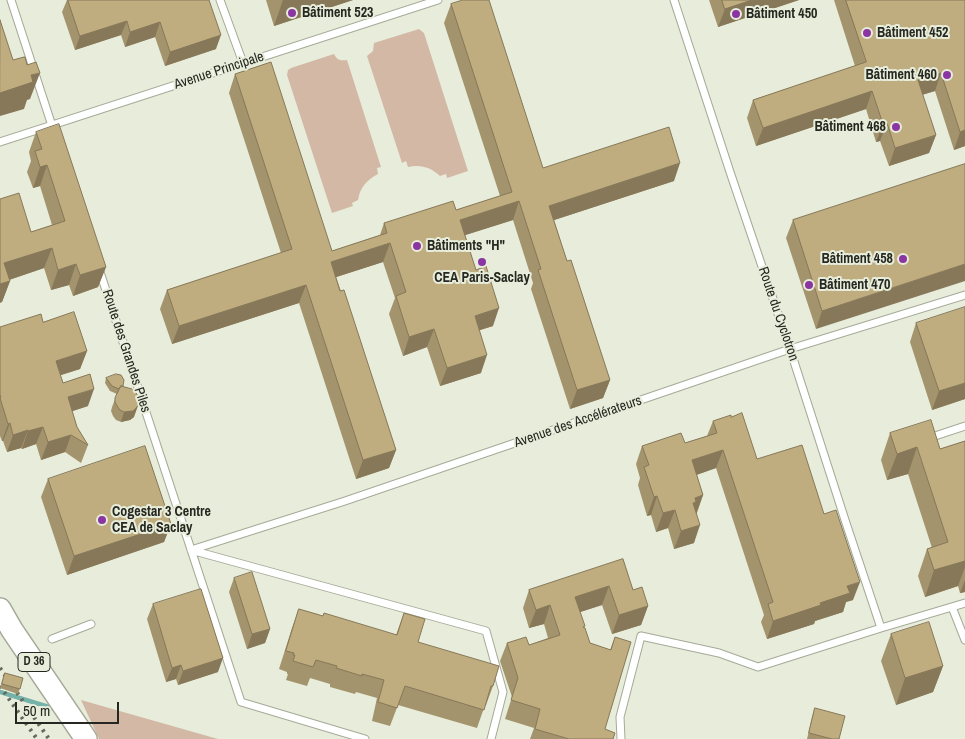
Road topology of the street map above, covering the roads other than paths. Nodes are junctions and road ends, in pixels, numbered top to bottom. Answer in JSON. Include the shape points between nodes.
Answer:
{"nodes":[{"id":1,"x":11,"y":0,"type":"edge"},
{"id":2,"x":220,"y":0,"type":"edge"},
{"id":3,"x":438,"y":0,"type":"edge"},
{"id":4,"x":674,"y":0,"type":"edge"},
{"id":5,"x":242,"y":63,"type":"junction"},
{"id":6,"x":53,"y":125,"type":"junction"},
{"id":7,"x":56,"y":138,"type":"edge"},
{"id":8,"x":0,"y":142,"type":"edge"},
{"id":9,"x":96,"y":260,"type":"edge"},
{"id":10,"x":965,"y":295,"type":"edge"},
{"id":11,"x":790,"y":350,"type":"junction"},
{"id":12,"x":965,"y":426,"type":"edge"},
{"id":13,"x":932,"y":437,"type":"edge"},
{"id":14,"x":191,"y":550,"type":"junction"},
{"id":15,"x":965,"y":603,"type":"edge"},
{"id":16,"x":952,"y":607,"type":"junction"},
{"id":17,"x":0,"y":608,"type":"edge"},
{"id":18,"x":6,"y":623,"type":"edge"},
{"id":19,"x":91,"y":624,"type":"dead end"},
{"id":20,"x":881,"y":628,"type":"junction"},
{"id":21,"x":52,"y":639,"type":"dead end"},
{"id":22,"x":965,"y":640,"type":"edge"},
{"id":23,"x":86,"y":739,"type":"edge"},
{"id":24,"x":364,"y":739,"type":"edge"},
{"id":25,"x":491,"y":739,"type":"edge"},
{"id":26,"x":621,"y":739,"type":"edge"}],
"edges":[{"from":1,"to":6,"type":"lane"},
{"from":2,"to":5,"type":"lane"},
{"from":3,"to":5,"type":"lane","name":"Avenue Principale"},
{"from":4,"to":11,"type":"lane","name":"Route du Cyclotron"},
{"from":5,"to":6,"type":"lane","name":"Avenue Principale"},
{"from":6,"to":7,"type":"lane"},
{"from":6,"to":8,"type":"lane","name":"Avenue Principale"},
{"from":9,"to":14,"type":"lane","name":"Route des Grandes Piles"},
{"from":10,"to":11,"type":"lane","name":"Avenue des Accélérateurs"},
{"from":11,"to":14,"type":"lane","name":"Avenue des Accélérateurs"},
{"from":11,"to":20,"type":"lane","name":"Route du Cyclotron"},
{"from":12,"to":13,"type":"lane"},
{"from":14,"to":24,"type":"lane","name":"Route des Grandes Piles","via":[[241,702]]},
{"from":14,"to":25,"type":"lane","via":[[486,631],[503,692]]},
{"from":15,"to":16,"type":"lane"},
{"from":16,"to":20,"type":"lane"},
{"from":16,"to":22,"type":"lane"},
{"from":17,"to":18,"type":"main road","number":"D 36"},
{"from":18,"to":23,"type":"main road","number":"D 36"},
{"from":19,"to":21,"type":"lane"},
{"from":20,"to":26,"type":"lane","via":[[758,667],[718,653],[641,636],[620,718]]}]}
